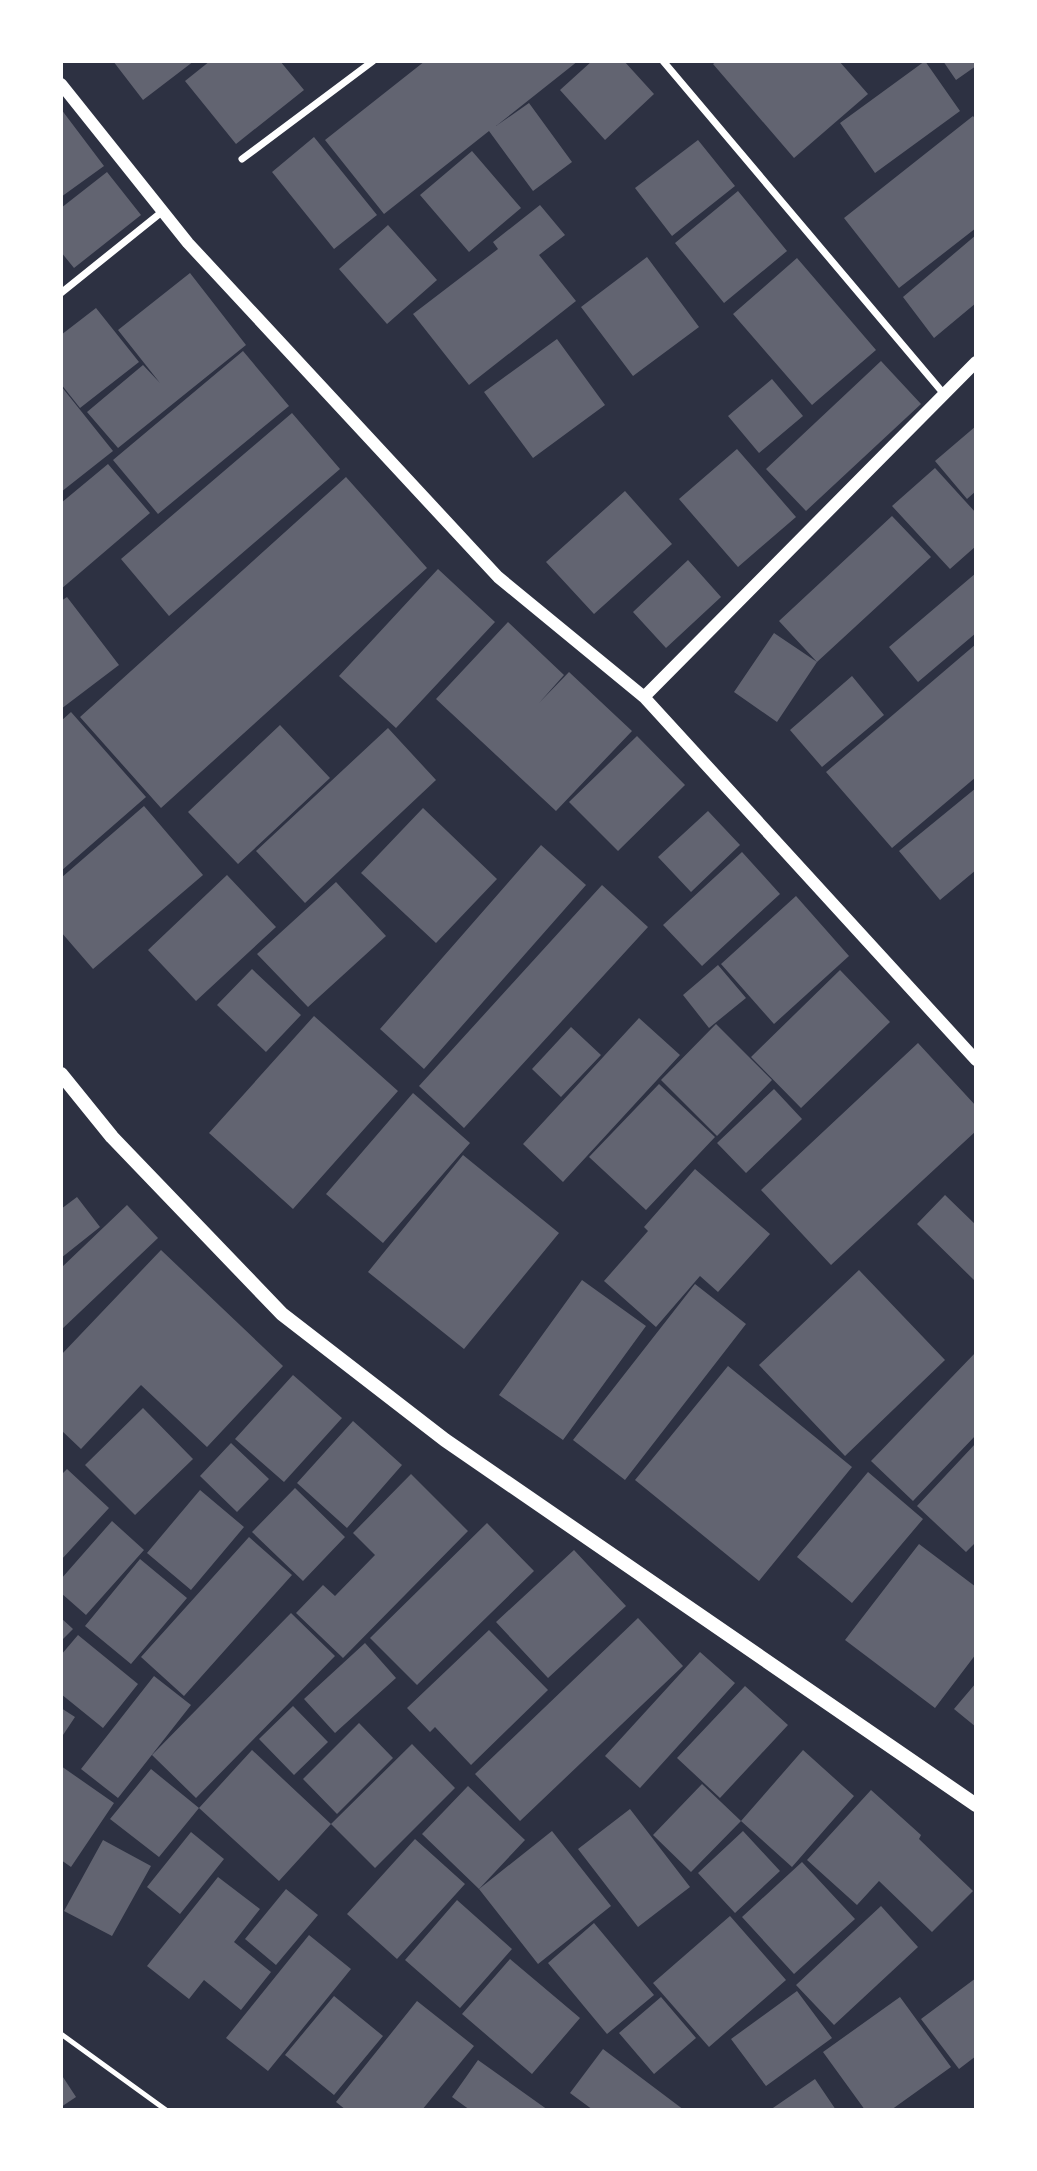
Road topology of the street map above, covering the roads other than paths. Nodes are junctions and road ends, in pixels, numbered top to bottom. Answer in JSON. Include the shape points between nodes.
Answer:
{"nodes":[{"id":1,"x":373,"y":61,"type":"edge"},
{"id":2,"x":663,"y":61,"type":"edge"},
{"id":3,"x":61,"y":84,"type":"edge"},
{"id":4,"x":242,"y":159,"type":"dead end"},
{"id":5,"x":163,"y":211,"type":"junction"},
{"id":6,"x":61,"y":293,"type":"edge"},
{"id":7,"x":976,"y":362,"type":"edge"},
{"id":8,"x":944,"y":394,"type":"junction"},
{"id":9,"x":644,"y":697,"type":"junction"},
{"id":10,"x":976,"y":1060,"type":"edge"},
{"id":11,"x":61,"y":1074,"type":"edge"},
{"id":12,"x":976,"y":1805,"type":"edge"},
{"id":13,"x":61,"y":2034,"type":"edge"},
{"id":14,"x":166,"y":2110,"type":"edge"}],
"edges":[{"from":1,"to":4,"type":"street"},
{"from":2,"to":8,"type":"street"},
{"from":3,"to":5,"type":"street"},
{"from":5,"to":6,"type":"street"},
{"from":5,"to":9,"type":"street","via":[[498,577]]},
{"from":7,"to":8,"type":"street"},
{"from":8,"to":9,"type":"street"},
{"from":9,"to":10,"type":"street"},
{"from":11,"to":12,"type":"main road","via":[[112,1137],[282,1314],[445,1440]]},
{"from":13,"to":14,"type":"lane"}]}
